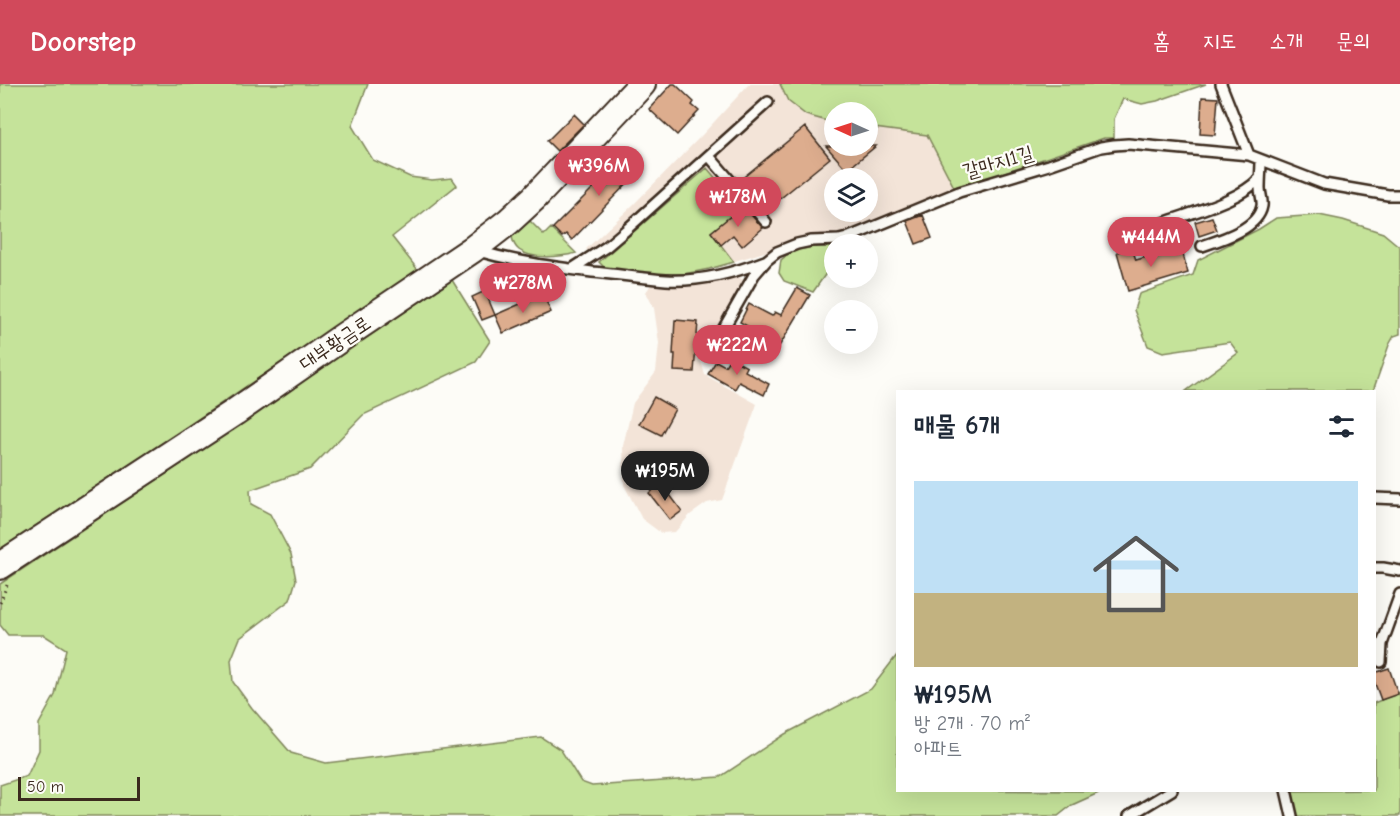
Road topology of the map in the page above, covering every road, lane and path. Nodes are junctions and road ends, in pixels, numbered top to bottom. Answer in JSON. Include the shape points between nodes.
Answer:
{"nodes":[{"id":1,"x":642,"y":84,"type":"edge"},
{"id":2,"x":1221,"y":84,"type":"edge"},
{"id":3,"x":768,"y":102,"type":"dead end"},
{"id":4,"x":1249,"y":155,"type":"junction"},
{"id":5,"x":709,"y":156,"type":"junction"},
{"id":6,"x":1261,"y":160,"type":"junction"},
{"id":7,"x":1260,"y":178,"type":"junction"},
{"id":8,"x":1400,"y":195,"type":"edge"},
{"id":9,"x":766,"y":222,"type":"dead end"},
{"id":10,"x":1163,"y":222,"type":"dead end"},
{"id":11,"x":1202,"y":246,"type":"dead end"},
{"id":12,"x":473,"y":249,"type":"junction"},
{"id":13,"x":767,"y":260,"type":"junction"},
{"id":14,"x":572,"y":269,"type":"junction"},
{"id":15,"x":709,"y":354,"type":"dead end"},
{"id":16,"x":1376,"y":498,"type":"edge"},
{"id":17,"x":1400,"y":499,"type":"edge"},
{"id":18,"x":0,"y":566,"type":"edge"},
{"id":19,"x":1376,"y":568,"type":"edge"},
{"id":20,"x":1400,"y":571,"type":"edge"},
{"id":21,"x":1400,"y":594,"type":"edge"},
{"id":22,"x":1382,"y":662,"type":"dead end"},
{"id":23,"x":1169,"y":792,"type":"edge"},
{"id":24,"x":1286,"y":792,"type":"edge"},
{"id":25,"x":1129,"y":816,"type":"edge"},
{"id":26,"x":1292,"y":816,"type":"edge"}],
"edges":[{"from":1,"to":12,"type":"main road","name":"대부황금로","via":[[534,198]]},
{"from":2,"to":4,"type":"lane"},
{"from":3,"to":5,"type":"lane"},
{"from":4,"to":6,"type":"lane","name":"갈마지1길"},
{"from":4,"to":13,"type":"lane","name":"갈마지1길","via":[[1128,144],[1101,147],[959,192],[847,238],[797,244]]},
{"from":5,"to":9,"type":"lane"},
{"from":5,"to":14,"type":"lane","via":[[606,247]]},
{"from":6,"to":7,"type":"lane"},
{"from":6,"to":8,"type":"lane","name":"갈마지1길","via":[[1324,184]]},
{"from":7,"to":10,"type":"lane","via":[[1234,197]]},
{"from":7,"to":11,"type":"lane","via":[[1259,215],[1240,230]]},
{"from":12,"to":14,"type":"lane","name":"갈마지1길","via":[[515,261]]},
{"from":12,"to":18,"type":"main road","name":"대부황금로"},
{"from":13,"to":14,"type":"lane","name":"갈마지1길","via":[[733,271],[681,280]]},
{"from":13,"to":15,"type":"lane","name":"갈마지1길","via":[[754,275]]},
{"from":16,"to":17,"type":"lane"},
{"from":19,"to":20,"type":"lane"},
{"from":21,"to":22,"type":"lane","via":[[1382,644]]},
{"from":23,"to":25,"type":"lane"},
{"from":24,"to":26,"type":"lane"}]}
